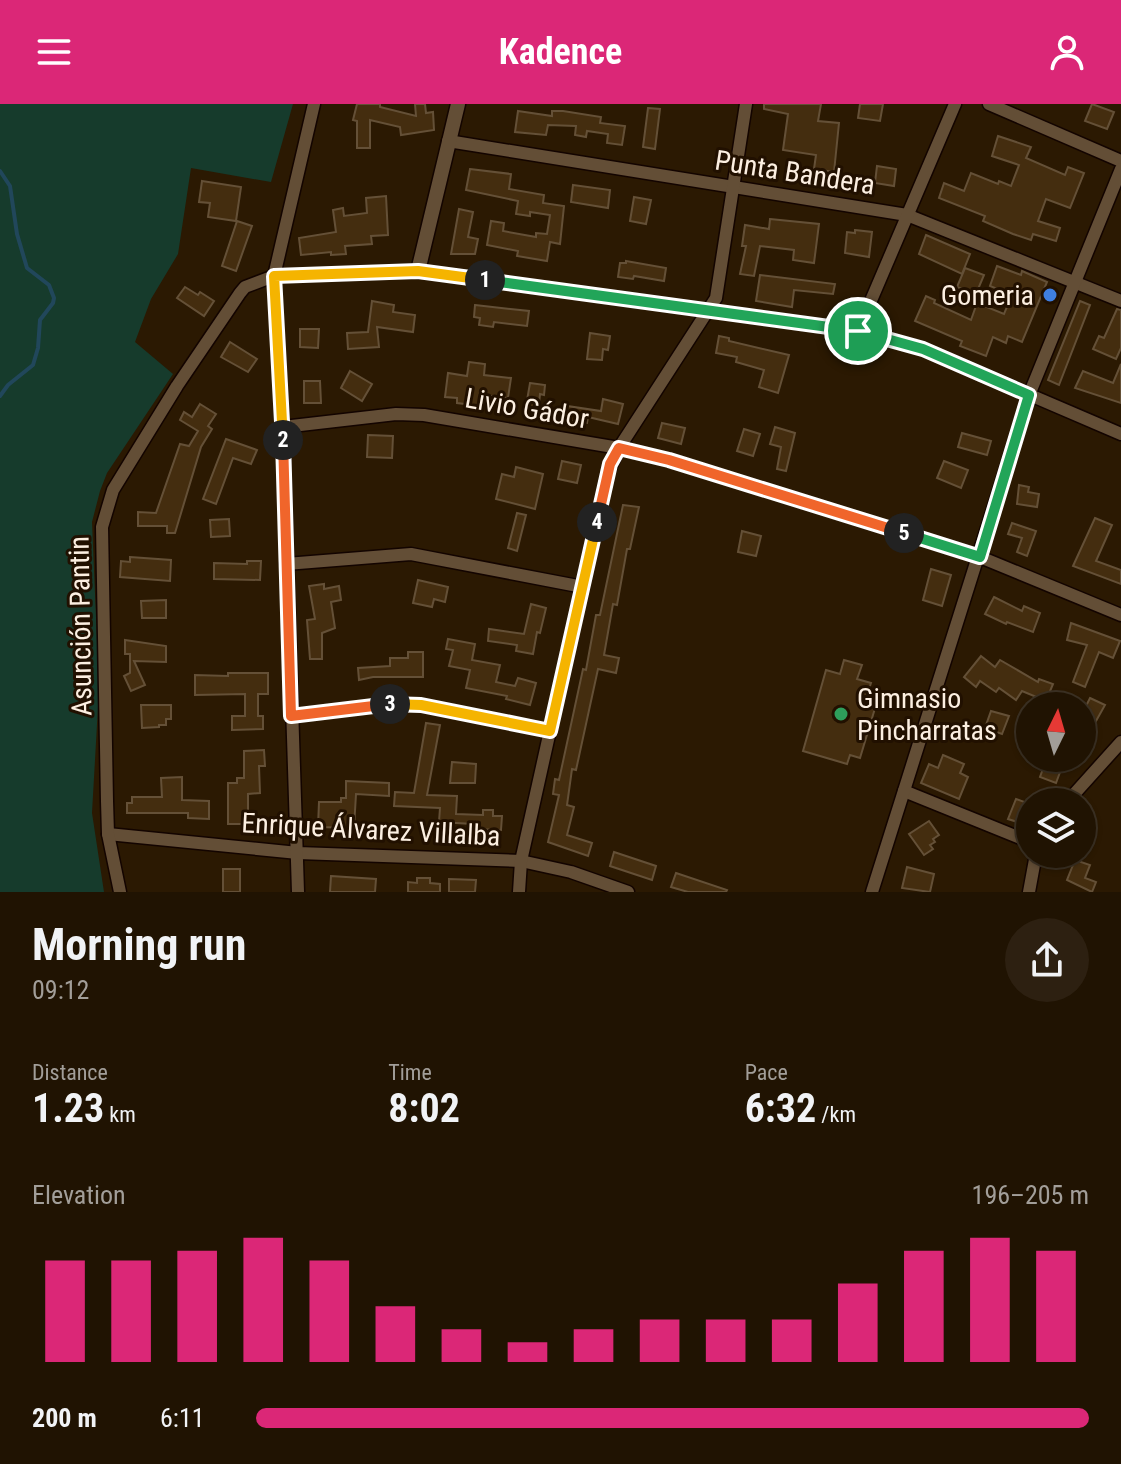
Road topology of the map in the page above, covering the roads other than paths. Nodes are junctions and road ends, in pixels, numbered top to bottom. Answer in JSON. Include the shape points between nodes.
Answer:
{"nodes":[{"id":1,"x":314,"y":104,"type":"edge"},
{"id":2,"x":458,"y":104,"type":"edge"},
{"id":3,"x":746,"y":104,"type":"edge"},
{"id":4,"x":955,"y":104,"type":"edge"},
{"id":5,"x":989,"y":104,"type":"edge"},
{"id":6,"x":448,"y":141,"type":"junction"},
{"id":7,"x":1121,"y":161,"type":"edge"},
{"id":8,"x":1121,"y":169,"type":"edge"},
{"id":9,"x":732,"y":186,"type":"junction"},
{"id":10,"x":907,"y":215,"type":"junction"},
{"id":11,"x":418,"y":271,"type":"junction"},
{"id":12,"x":274,"y":276,"type":"junction"},
{"id":13,"x":1075,"y":282,"type":"junction"},
{"id":14,"x":1121,"y":301,"type":"edge"},
{"id":15,"x":709,"y":312,"type":"junction"},
{"id":16,"x":858,"y":331,"type":"junction"},
{"id":17,"x":1029,"y":395,"type":"junction"},
{"id":18,"x":283,"y":427,"type":"junction"},
{"id":19,"x":1121,"y":434,"type":"edge"},
{"id":20,"x":619,"y":448,"type":"junction"},
{"id":21,"x":980,"y":557,"type":"junction"},
{"id":22,"x":286,"y":564,"type":"junction"},
{"id":23,"x":583,"y":587,"type":"junction"},
{"id":24,"x":1121,"y":615,"type":"edge"},
{"id":25,"x":291,"y":716,"type":"junction"},
{"id":26,"x":550,"y":731,"type":"junction"},
{"id":27,"x":1121,"y":742,"type":"edge"},
{"id":28,"x":1080,"y":788,"type":"edge"},
{"id":29,"x":904,"y":791,"type":"junction"},
{"id":30,"x":108,"y":834,"type":"junction"},
{"id":31,"x":1016,"y":836,"type":"edge"},
{"id":32,"x":298,"y":853,"type":"junction"},
{"id":33,"x":521,"y":861,"type":"junction"},
{"id":34,"x":1033,"y":868,"type":"edge"},
{"id":35,"x":120,"y":892,"type":"edge"},
{"id":36,"x":298,"y":892,"type":"edge"},
{"id":37,"x":519,"y":892,"type":"edge"},
{"id":38,"x":628,"y":892,"type":"edge"},
{"id":39,"x":872,"y":892,"type":"edge"},
{"id":40,"x":1029,"y":892,"type":"edge"}],
"edges":[{"from":1,"to":12,"type":"street"},
{"from":2,"to":6,"type":"street"},
{"from":3,"to":9,"type":"street"},
{"from":4,"to":10,"type":"street"},
{"from":5,"to":7,"type":"street"},
{"from":6,"to":9,"type":"street","name":"Punta Bandera"},
{"from":6,"to":11,"type":"street"},
{"from":8,"to":13,"type":"street"},
{"from":9,"to":10,"type":"street","name":"Punta Bandera"},
{"from":9,"to":15,"type":"street","via":[[716,298]]},
{"from":10,"to":13,"type":"street","name":"Punta Bandera"},
{"from":10,"to":16,"type":"street"},
{"from":11,"to":12,"type":"street"},
{"from":11,"to":15,"type":"street"},
{"from":12,"to":18,"type":"street"},
{"from":12,"to":30,"type":"street","name":"Asunción Pantin","via":[[240,293],[177,386],[105,510]]},
{"from":13,"to":14,"type":"street","name":"Punta Bandera"},
{"from":13,"to":17,"type":"street"},
{"from":15,"to":16,"type":"street"},
{"from":15,"to":20,"type":"street"},
{"from":16,"to":17,"type":"street","via":[[923,349]]},
{"from":17,"to":19,"type":"street"},
{"from":17,"to":21,"type":"street"},
{"from":18,"to":20,"type":"street","name":"Livio Gádor","via":[[424,415]]},
{"from":18,"to":22,"type":"street"},
{"from":20,"to":21,"type":"street","name":"Livio Gádor"},
{"from":20,"to":23,"type":"street","via":[[607,475]]},
{"from":21,"to":24,"type":"street","name":"Livio Gádor"},
{"from":21,"to":29,"type":"street"},
{"from":22,"to":23,"type":"street","via":[[411,554]]},
{"from":22,"to":25,"type":"street"},
{"from":23,"to":26,"type":"street"},
{"from":25,"to":26,"type":"street","via":[[397,703]]},
{"from":25,"to":32,"type":"street"},
{"from":26,"to":33,"type":"street"},
{"from":27,"to":28,"type":"street"},
{"from":29,"to":31,"type":"street"},
{"from":29,"to":39,"type":"street"},
{"from":30,"to":32,"type":"street","name":"Enrique Álvarez Villalba"},
{"from":30,"to":35,"type":"street","name":"Asunción Pantin"},
{"from":32,"to":33,"type":"street","name":"Enrique Álvarez Villalba"},
{"from":32,"to":36,"type":"street"},
{"from":33,"to":37,"type":"street"},
{"from":33,"to":38,"type":"street","name":"Enrique Álvarez Villalba"},
{"from":34,"to":40,"type":"street"}]}
